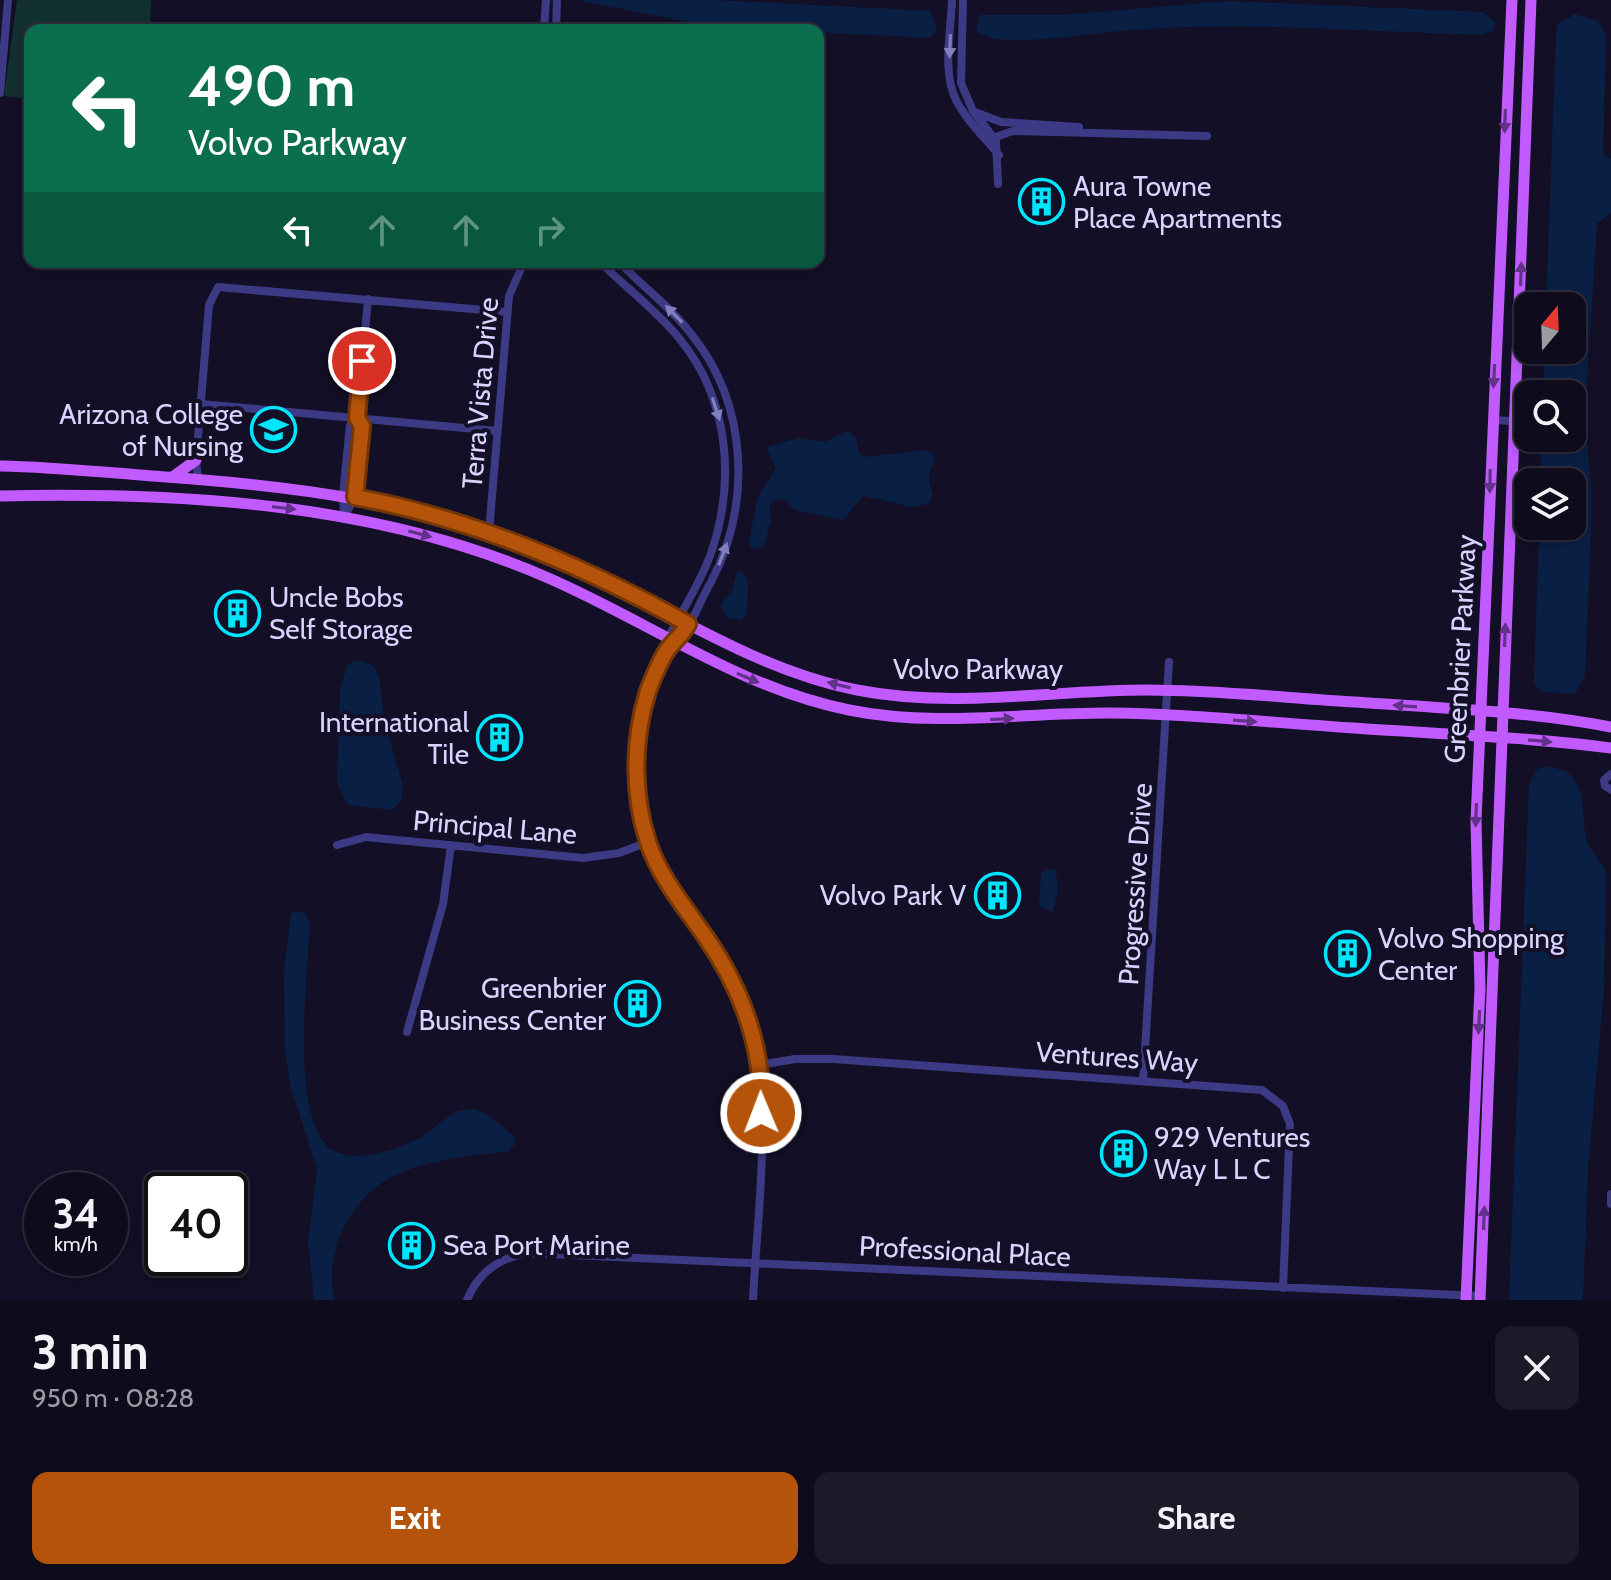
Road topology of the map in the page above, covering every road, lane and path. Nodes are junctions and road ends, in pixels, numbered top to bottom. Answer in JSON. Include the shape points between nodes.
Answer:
{"nodes":[{"id":1,"x":8,"y":0,"type":"edge"},
{"id":2,"x":546,"y":0,"type":"edge"},
{"id":3,"x":557,"y":0,"type":"edge"},
{"id":4,"x":952,"y":0,"type":"edge"},
{"id":5,"x":963,"y":0,"type":"edge"},
{"id":6,"x":1512,"y":0,"type":"edge"},
{"id":7,"x":1531,"y":0,"type":"edge"},
{"id":8,"x":544,"y":24,"type":"edge"},
{"id":9,"x":556,"y":24,"type":"edge"},
{"id":10,"x":0,"y":93,"type":"edge"},
{"id":11,"x":973,"y":111,"type":"junction"},
{"id":12,"x":1047,"y":125,"type":"junction"},
{"id":13,"x":1096,"y":131,"type":"junction"},
{"id":14,"x":988,"y":136,"type":"junction"},
{"id":15,"x":1207,"y":136,"type":"dead end"},
{"id":16,"x":998,"y":184,"type":"dead end"},
{"id":17,"x":521,"y":268,"type":"edge"},
{"id":18,"x":606,"y":268,"type":"edge"},
{"id":19,"x":625,"y":268,"type":"edge"},
{"id":20,"x":368,"y":299,"type":"junction"},
{"id":21,"x":507,"y":312,"type":"junction"},
{"id":22,"x":201,"y":404,"type":"junction"},
{"id":23,"x":1492,"y":407,"type":"junction"},
{"id":24,"x":1513,"y":408,"type":"junction"},
{"id":25,"x":357,"y":418,"type":"junction"},
{"id":26,"x":1492,"y":420,"type":"junction"},
{"id":27,"x":1512,"y":421,"type":"junction"},
{"id":28,"x":497,"y":431,"type":"junction"},
{"id":29,"x":196,"y":460,"type":"junction"},
{"id":30,"x":0,"y":466,"type":"edge"},
{"id":31,"x":169,"y":477,"type":"junction"},
{"id":32,"x":198,"y":479,"type":"junction"},
{"id":33,"x":0,"y":496,"type":"edge"},
{"id":34,"x":91,"y":496,"type":"junction"},
{"id":35,"x":349,"y":496,"type":"junction"},
{"id":36,"x":344,"y":517,"type":"junction"},
{"id":37,"x":489,"y":532,"type":"junction"},
{"id":38,"x":683,"y":621,"type":"junction"},
{"id":39,"x":671,"y":643,"type":"junction"},
{"id":40,"x":1169,"y":662,"type":"dead end"},
{"id":41,"x":1168,"y":690,"type":"junction"},
{"id":42,"x":1483,"y":711,"type":"junction"},
{"id":43,"x":1502,"y":712,"type":"junction"},
{"id":44,"x":1167,"y":715,"type":"junction"},
{"id":45,"x":1611,"y":727,"type":"edge"},
{"id":46,"x":1480,"y":737,"type":"junction"},
{"id":47,"x":1502,"y":738,"type":"junction"},
{"id":48,"x":1611,"y":748,"type":"edge"},
{"id":49,"x":1611,"y":774,"type":"edge"},
{"id":50,"x":1611,"y":790,"type":"edge"},
{"id":51,"x":648,"y":842,"type":"junction"},
{"id":52,"x":337,"y":845,"type":"dead end"},
{"id":53,"x":451,"y":845,"type":"junction"},
{"id":54,"x":407,"y":1032,"type":"dead end"},
{"id":55,"x":760,"y":1065,"type":"junction"},
{"id":56,"x":1143,"y":1081,"type":"junction"},
{"id":57,"x":1611,"y":1194,"type":"edge"},
{"id":58,"x":1611,"y":1204,"type":"edge"},
{"id":59,"x":755,"y":1263,"type":"junction"},
{"id":60,"x":1283,"y":1288,"type":"junction"},
{"id":61,"x":1466,"y":1298,"type":"edge"},
{"id":62,"x":1480,"y":1298,"type":"edge"},
{"id":63,"x":467,"y":1300,"type":"edge"},
{"id":64,"x":753,"y":1300,"type":"edge"}],
"edges":[{"from":1,"to":10,"type":"street"},
{"from":2,"to":8,"type":"street"},
{"from":3,"to":9,"type":"street"},
{"from":4,"to":14,"type":"street","one_way":true,"via":[[951,86],[960,108]]},
{"from":5,"to":11,"type":"street","via":[[960,77]]},
{"from":6,"to":23,"type":"main road","name":"Greenbrier Parkway","one_way":true},
{"from":24,"to":7,"type":"main road","name":"Greenbrier Parkway","one_way":true},
{"from":11,"to":12,"type":"street","via":[[1001,122]]},
{"from":11,"to":14,"type":"street"},
{"from":12,"to":13,"type":"street"},
{"from":12,"to":14,"type":"street"},
{"from":13,"to":14,"type":"street"},
{"from":13,"to":15,"type":"street"},
{"from":14,"to":16,"type":"street","via":[[999,156]]},
{"from":17,"to":21,"type":"street","name":"Terra Vista Drive"},
{"from":18,"to":38,"type":"street","one_way":true,"via":[[686,348],[707,383],[722,431],[726,485],[719,525]]},
{"from":38,"to":19,"type":"street","one_way":true,"via":[[720,563],[733,525],[739,485],[735,431],[725,394],[700,344]]},
{"from":20,"to":21,"type":"street"},
{"from":20,"to":22,"type":"street","via":[[220,286],[209,305]]},
{"from":20,"to":25,"type":"street"},
{"from":21,"to":28,"type":"street","name":"Terra Vista Drive"},
{"from":22,"to":25,"type":"street"},
{"from":22,"to":29,"type":"street"},
{"from":23,"to":24,"type":"street"},
{"from":23,"to":26,"type":"main road","name":"Greenbrier Parkway"},
{"from":24,"to":27,"type":"main road","name":"Greenbrier Parkway"},
{"from":25,"to":28,"type":"street"},
{"from":25,"to":35,"type":"street","via":[[362,426]]},
{"from":26,"to":27,"type":"street"},
{"from":26,"to":42,"type":"main road","name":"Greenbrier Parkway","one_way":true},
{"from":43,"to":27,"type":"main road","name":"Greenbrier Parkway","one_way":true},
{"from":28,"to":37,"type":"street","name":"Terra Vista Drive"},
{"from":29,"to":31,"type":"main road","via":[[183,473]]},
{"from":29,"to":32,"type":"street"},
{"from":30,"to":31,"type":"main road","name":"Volvo Parkway"},
{"from":31,"to":32,"type":"main road","name":"Volvo Parkway"},
{"from":32,"to":34,"type":"main road","via":[[185,495]]},
{"from":32,"to":35,"type":"main road","name":"Volvo Parkway"},
{"from":33,"to":34,"type":"main road","name":"Volvo Parkway"},
{"from":34,"to":36,"type":"main road","name":"Volvo Parkway","one_way":true,"via":[[251,505]]},
{"from":35,"to":36,"type":"street"},
{"from":35,"to":37,"type":"main road","name":"Volvo Parkway"},
{"from":36,"to":39,"type":"main road","name":"Volvo Parkway","one_way":true,"via":[[434,537],[522,567]]},
{"from":37,"to":38,"type":"main road","name":"Volvo Parkway","via":[[564,561]]},
{"from":38,"to":39,"type":"street"},
{"from":41,"to":38,"type":"main road","name":"Volvo Parkway","one_way":true,"via":[[955,699],[883,694],[781,668]]},
{"from":39,"to":44,"type":"main road","name":"Volvo Parkway","one_way":true,"via":[[766,686],[870,714],[950,721]]},
{"from":39,"to":51,"type":"street","via":[[648,691],[637,743],[637,781]]},
{"from":40,"to":41,"type":"street","name":"Progressive Drive"},
{"from":42,"to":41,"type":"main road","name":"Volvo Parkway","one_way":true},
{"from":41,"to":44,"type":"street","name":"Progressive Drive"},
{"from":42,"to":43,"type":"main road","name":"Volvo Parkway"},
{"from":42,"to":46,"type":"main road","name":"Greenbrier Parkway"},
{"from":43,"to":45,"type":"main road","name":"Volvo Parkway"},
{"from":43,"to":47,"type":"main road","name":"Greenbrier Parkway"},
{"from":44,"to":46,"type":"main road","name":"Volvo Parkway","one_way":true},
{"from":44,"to":56,"type":"street","name":"Progressive Drive"},
{"from":46,"to":47,"type":"main road","name":"Volvo Parkway"},
{"from":46,"to":61,"type":"main road","name":"Greenbrier Parkway","one_way":true,"via":[[1475,841],[1480,988]]},
{"from":47,"to":48,"type":"main road","name":"Volvo Parkway","one_way":true},
{"from":62,"to":47,"type":"main road","name":"Greenbrier Parkway","one_way":true},
{"from":49,"to":50,"type":"street","via":[[1604,780]]},
{"from":51,"to":53,"type":"street","name":"Principal Lane","via":[[583,858]]},
{"from":51,"to":55,"type":"street","via":[[741,998]]},
{"from":52,"to":53,"type":"street","name":"Principal Lane","via":[[366,837]]},
{"from":53,"to":54,"type":"street","via":[[443,904]]},
{"from":55,"to":56,"type":"street","name":"Ventures Way","via":[[833,1059]]},
{"from":55,"to":59,"type":"street"},
{"from":56,"to":60,"type":"street","name":"Ventures Way","via":[[1253,1088],[1271,1094],[1283,1106],[1290,1129]]},
{"from":57,"to":58,"type":"street"},
{"from":59,"to":60,"type":"street","name":"Professional Place"},
{"from":59,"to":63,"type":"street","name":"Professional Place","via":[[527,1253],[489,1269]]},
{"from":59,"to":64,"type":"street"},
{"from":60,"to":61,"type":"street","name":"Professional Place"},
{"from":61,"to":62,"type":"street","name":"Professional Place"}]}
